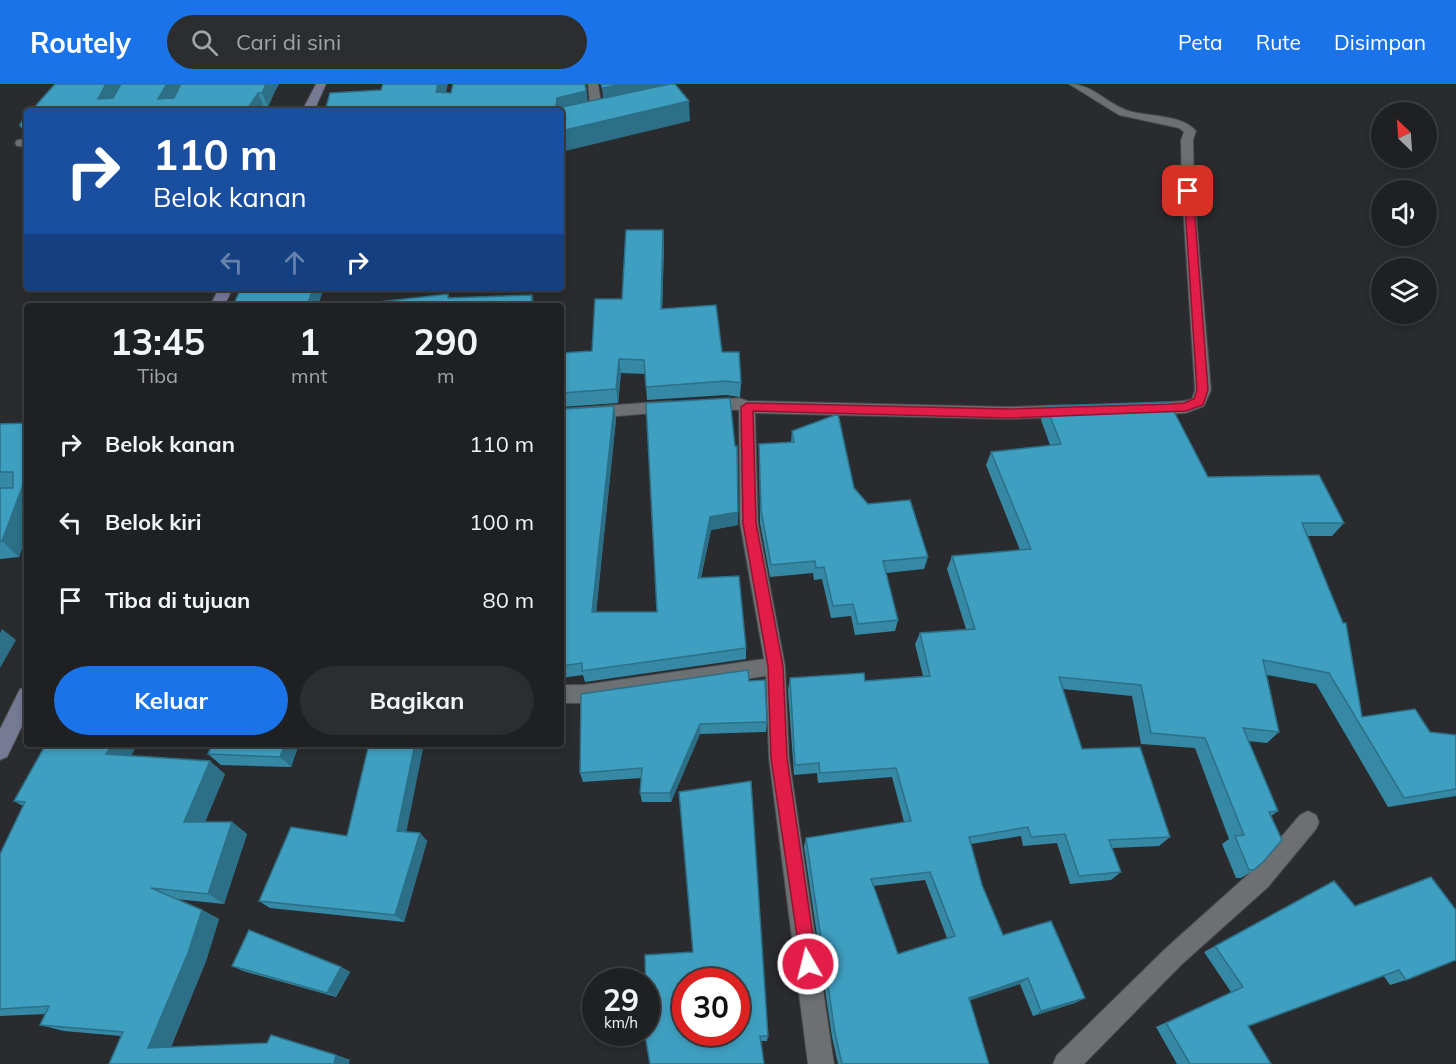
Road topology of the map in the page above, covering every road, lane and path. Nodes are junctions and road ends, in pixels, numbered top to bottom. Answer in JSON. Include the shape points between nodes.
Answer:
{"nodes":[{"id":1,"x":321,"y":84,"type":"edge"},
{"id":2,"x":593,"y":84,"type":"edge"},
{"id":3,"x":1074,"y":84,"type":"edge"},
{"id":4,"x":309,"y":108,"type":"edge"},
{"id":5,"x":597,"y":115,"type":"edge"},
{"id":6,"x":747,"y":407,"type":"junction"},
{"id":7,"x":1136,"y":409,"type":"edge"},
{"id":8,"x":1078,"y":411,"type":"edge"},
{"id":9,"x":564,"y":415,"type":"edge"},
{"id":10,"x":775,"y":666,"type":"junction"},
{"id":11,"x":564,"y":694,"type":"edge"},
{"id":12,"x":24,"y":705,"type":"edge"},
{"id":13,"x":0,"y":750,"type":"edge"},
{"id":14,"x":1308,"y":822,"type":"dead end"},
{"id":15,"x":820,"y":1064,"type":"edge"},
{"id":16,"x":1066,"y":1064,"type":"edge"}],
"edges":[{"from":1,"to":4,"type":"main road"},
{"from":2,"to":5,"type":"street"},
{"from":3,"to":7,"type":"street","via":[[1123,114],[1183,125],[1190,131],[1188,191],[1203,390],[1199,402],[1186,407]]},
{"from":6,"to":8,"type":"street"},
{"from":6,"to":9,"type":"street","via":[[726,403]]},
{"from":6,"to":10,"type":"street","via":[[749,523]]},
{"from":10,"to":11,"type":"street"},
{"from":10,"to":15,"type":"street","via":[[779,758]]},
{"from":12,"to":13,"type":"main road"},
{"from":14,"to":16,"type":"street","via":[[1260,879],[1173,957]]}]}
